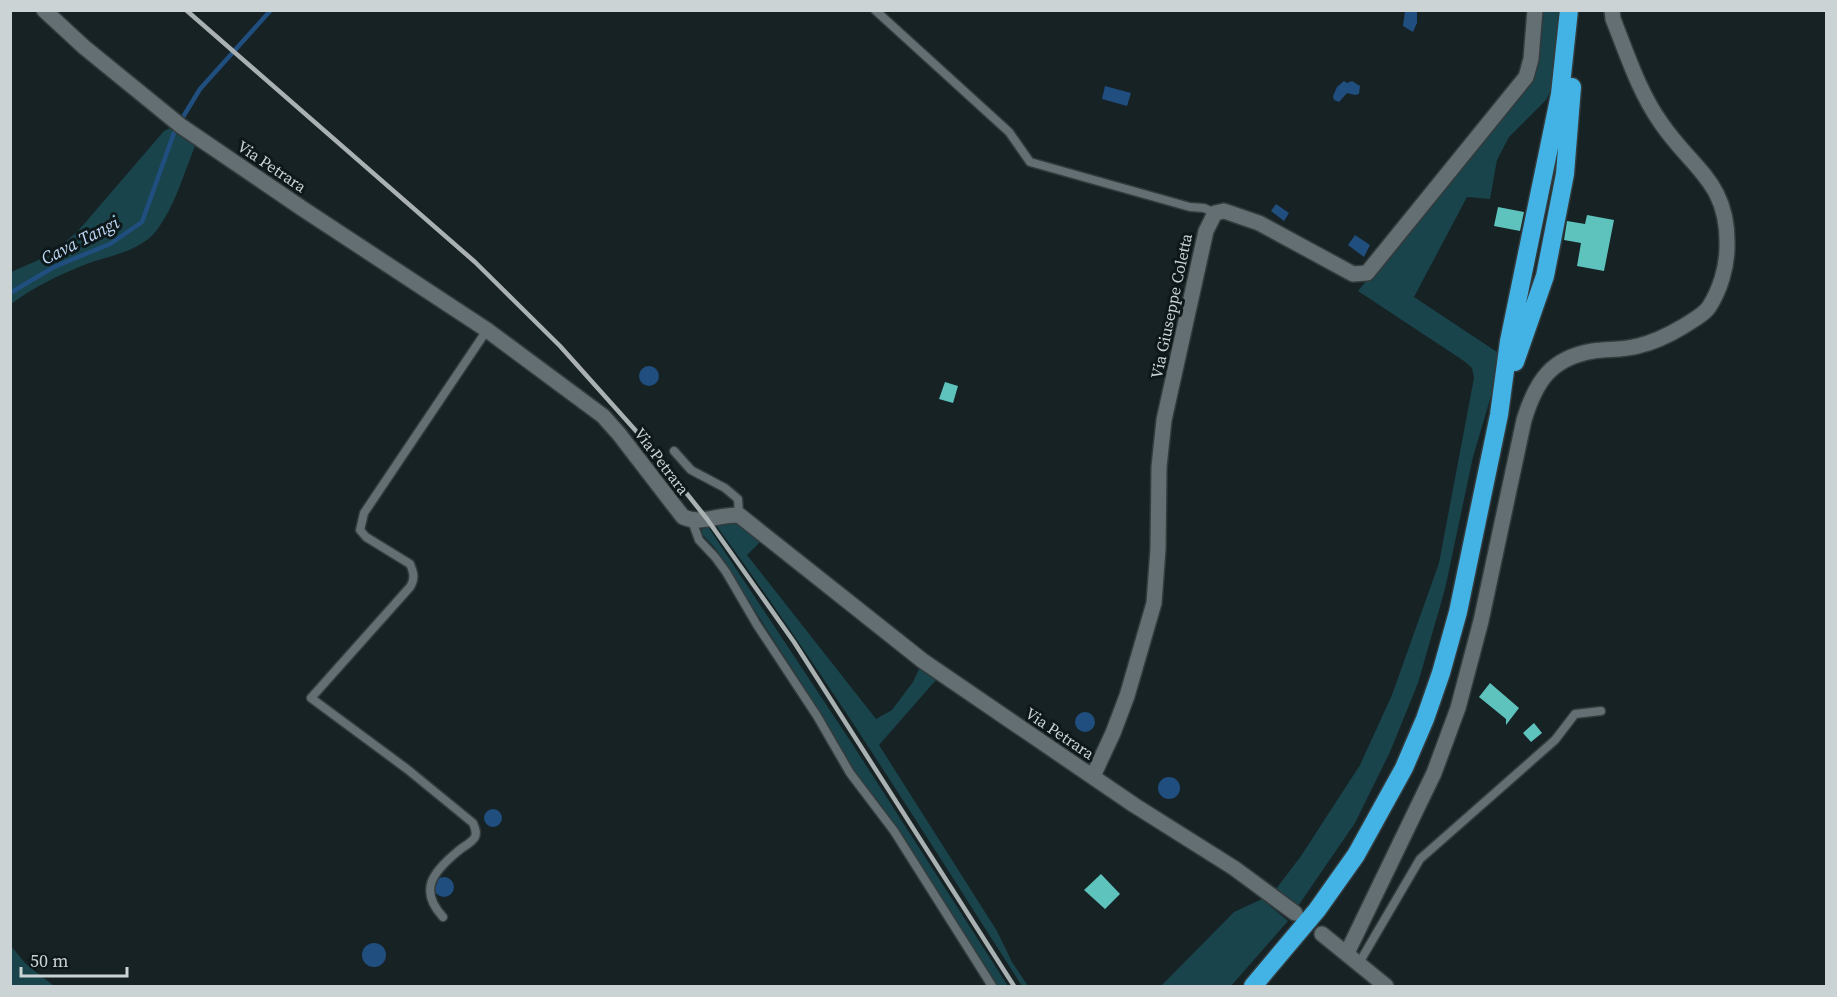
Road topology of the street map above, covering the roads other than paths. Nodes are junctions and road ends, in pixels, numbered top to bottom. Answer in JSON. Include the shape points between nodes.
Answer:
{"nodes":[{"id":1,"x":44,"y":10,"type":"edge"},
{"id":2,"x":875,"y":10,"type":"edge"},
{"id":3,"x":1569,"y":10,"type":"edge"},
{"id":4,"x":1580,"y":10,"type":"edge"},
{"id":5,"x":1612,"y":10,"type":"edge"},
{"id":6,"x":1532,"y":12,"type":"edge"},
{"id":7,"x":1215,"y":213,"type":"junction"},
{"id":8,"x":487,"y":330,"type":"junction"},
{"id":9,"x":1499,"y":415,"type":"junction"},
{"id":10,"x":674,"y":451,"type":"dead end"},
{"id":11,"x":739,"y":515,"type":"junction"},
{"id":12,"x":692,"y":520,"type":"junction"},
{"id":13,"x":1601,"y":711,"type":"dead end"},
{"id":14,"x":1093,"y":776,"type":"junction"},
{"id":15,"x":1294,"y":912,"type":"dead end"},
{"id":16,"x":443,"y":917,"type":"dead end"},
{"id":17,"x":1322,"y":934,"type":"dead end"},
{"id":18,"x":1353,"y":958,"type":"junction"},
{"id":19,"x":992,"y":987,"type":"edge"},
{"id":20,"x":1253,"y":987,"type":"edge"},
{"id":21,"x":1386,"y":987,"type":"edge"}],
"edges":[{"from":1,"to":8,"type":"street","name":"Via Petrara","via":[[181,126]]},
{"from":2,"to":7,"type":"lane","via":[[1009,132],[1030,162]]},
{"from":3,"to":9,"type":"highway","via":[[1560,94],[1509,341]]},
{"from":4,"to":9,"type":"highway","via":[[1566,174],[1545,276]]},
{"from":5,"to":18,"type":"street","via":[[1655,113],[1718,194],[1728,228],[1724,273],[1708,309],[1688,323],[1636,347],[1563,359],[1545,375],[1530,398],[1458,708],[1434,773]]},
{"from":6,"to":7,"type":"street","via":[[1531,59],[1526,77],[1367,273],[1353,274],[1259,223],[1224,211]]},
{"from":7,"to":14,"type":"street","name":"Via Giuseppe Coletta","via":[[1206,231],[1164,420],[1154,603],[1127,696]]},
{"from":8,"to":12,"type":"street","name":"Via Petrara","via":[[603,416],[683,517]]},
{"from":8,"to":16,"type":"lane","via":[[360,522],[366,537],[410,564],[414,581],[311,698],[473,824],[474,839],[457,851],[430,882],[434,907]]},
{"from":9,"to":20,"type":"highway","via":[[1458,612],[1441,673],[1412,748],[1380,813],[1335,886]]},
{"from":10,"to":11,"type":"lane","via":[[691,470],[738,499]]},
{"from":11,"to":12,"type":"street"},
{"from":11,"to":14,"type":"street","name":"Via Petrara","via":[[923,661]]},
{"from":12,"to":19,"type":"lane","via":[[699,540],[726,572],[850,773],[894,831]]},
{"from":13,"to":18,"type":"lane","via":[[1575,714],[1555,740],[1420,859]]},
{"from":14,"to":15,"type":"street","name":"Via Petrara"},
{"from":17,"to":18,"type":"street"},
{"from":18,"to":21,"type":"street"}]}
